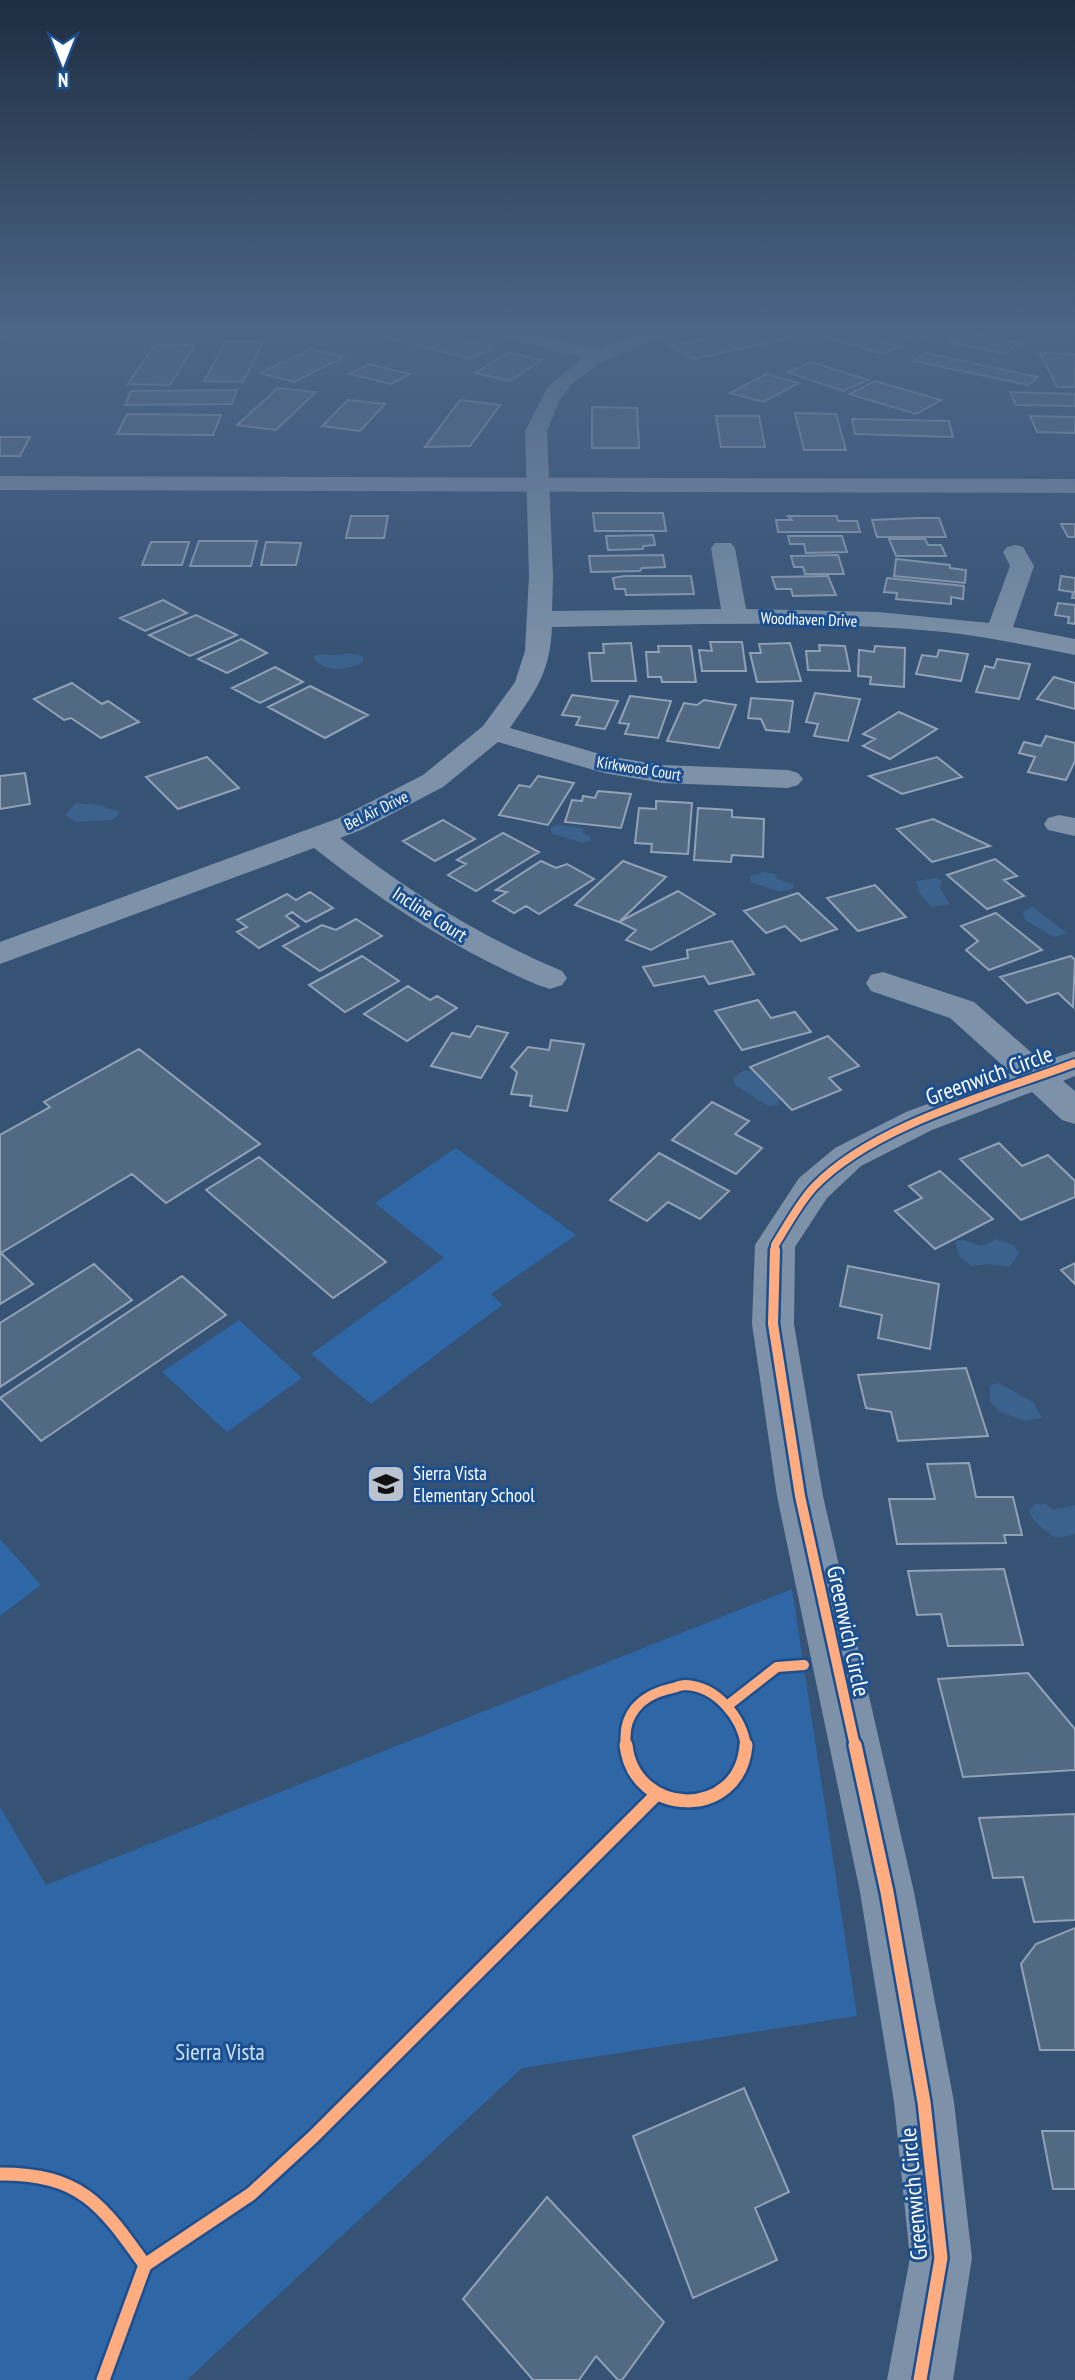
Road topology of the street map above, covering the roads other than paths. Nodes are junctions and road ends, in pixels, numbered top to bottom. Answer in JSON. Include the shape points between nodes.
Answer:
{"nodes":[{"id":1,"x":536,"y":442,"type":"edge"},
{"id":2,"x":0,"y":483,"type":"edge"},
{"id":3,"x":537,"y":484,"type":"junction"},
{"id":4,"x":1075,"y":486,"type":"edge"},
{"id":5,"x":723,"y":548,"type":"dead end"},
{"id":6,"x":1015,"y":552,"type":"dead end"},
{"id":7,"x":735,"y":617,"type":"junction"},
{"id":8,"x":541,"y":619,"type":"junction"},
{"id":9,"x":999,"y":631,"type":"junction"},
{"id":10,"x":1075,"y":647,"type":"edge"},
{"id":11,"x":493,"y":732,"type":"junction"},
{"id":12,"x":788,"y":779,"type":"dead end"},
{"id":13,"x":319,"y":837,"type":"junction"},
{"id":14,"x":0,"y":954,"type":"edge"},
{"id":15,"x":550,"y":978,"type":"dead end"},
{"id":16,"x":883,"y":983,"type":"dead end"},
{"id":17,"x":1057,"y":1071,"type":"edge"},
{"id":18,"x":1075,"y":1111,"type":"edge"},
{"id":19,"x":920,"y":2380,"type":"edge"}],
"edges":[{"from":1,"to":3,"type":"street","name":"Bel Air Drive"},
{"from":2,"to":3,"type":"main road"},
{"from":3,"to":4,"type":"main road"},
{"from":3,"to":8,"type":"street","name":"Bel Air Drive"},
{"from":5,"to":7,"type":"street"},
{"from":6,"to":9,"type":"street","via":[[1022,566]]},
{"from":7,"to":8,"type":"street","name":"Woodhaven Drive"},
{"from":7,"to":9,"type":"street","name":"Woodhaven Drive"},
{"from":8,"to":11,"type":"street","name":"Bel Air Drive","via":[[538,651],[528,682]]},
{"from":9,"to":10,"type":"street","name":"Woodhaven Drive"},
{"from":11,"to":12,"type":"street","name":"Kirkwood Court","via":[[604,764],[662,774]]},
{"from":11,"to":13,"type":"street","name":"Bel Air Drive","via":[[433,781],[384,809]]},
{"from":13,"to":14,"type":"street","name":"Bel Air Drive"},
{"from":13,"to":15,"type":"street","name":"Incline Court","via":[[444,925],[502,959]]},
{"from":16,"to":17,"type":"street","via":[[962,1010]]},
{"from":17,"to":18,"type":"street"},
{"from":17,"to":19,"type":"street","name":"Greenwich Circle","via":[[919,1121],[848,1157],[813,1188],[775,1245],[773,1324],[800,1496],[887,1892],[924,2102],[941,2258]]}]}
